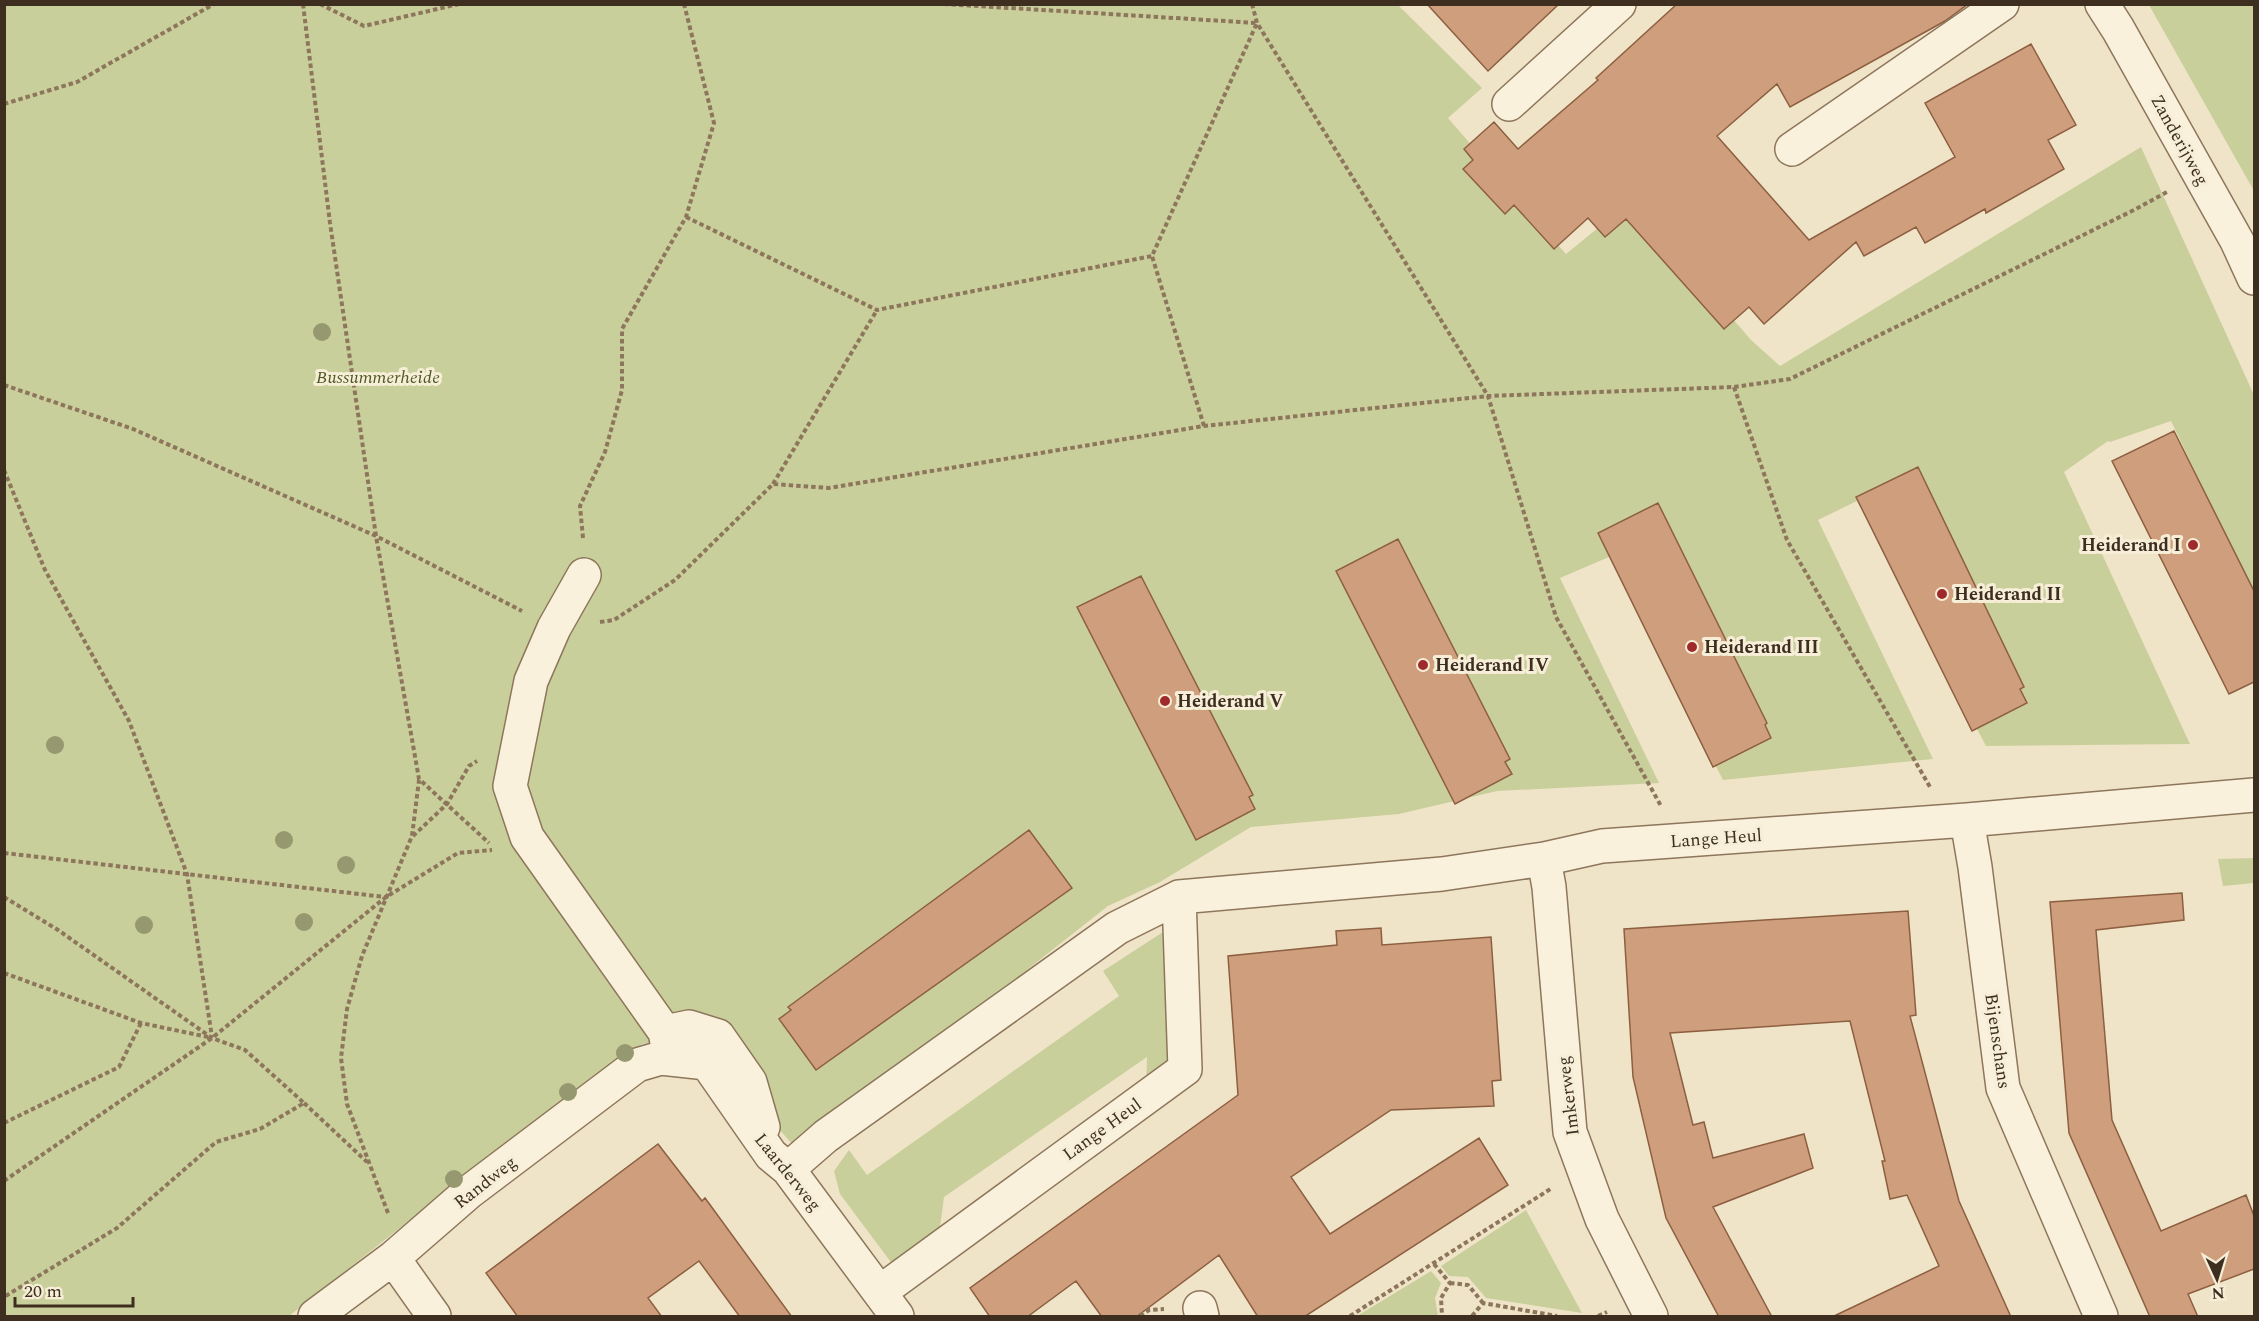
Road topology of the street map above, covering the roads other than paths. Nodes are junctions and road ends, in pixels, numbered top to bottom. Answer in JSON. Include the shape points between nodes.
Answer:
{"nodes":[{"id":1,"x":1619,"y":4,"type":"edge"},
{"id":2,"x":2002,"y":4,"type":"edge"},
{"id":3,"x":2102,"y":4,"type":"edge"},
{"id":4,"x":1509,"y":104,"type":"dead end"},
{"id":5,"x":1792,"y":149,"type":"dead end"},
{"id":6,"x":2254,"y":278,"type":"edge"},
{"id":7,"x":584,"y":575,"type":"road end"},
{"id":8,"x":2254,"y":795,"type":"edge"},
{"id":9,"x":1958,"y":820,"type":"junction"},
{"id":10,"x":1546,"y":873,"type":"junction"},
{"id":11,"x":1179,"y":897,"type":"junction"},
{"id":12,"x":665,"y":1050,"type":"junction"},
{"id":13,"x":780,"y":1162,"type":"junction"},
{"id":14,"x":393,"y":1258,"type":"junction"},
{"id":15,"x":888,"y":1304,"type":"edge"},
{"id":16,"x":315,"y":1317,"type":"edge"},
{"id":17,"x":434,"y":1317,"type":"edge"},
{"id":18,"x":1651,"y":1317,"type":"edge"},
{"id":19,"x":2101,"y":1317,"type":"edge"}],
"edges":[{"from":1,"to":4,"type":"street"},
{"from":2,"to":5,"type":"street"},
{"from":3,"to":6,"type":"street","name":"Zanderijweg","via":[[2237,241]]},
{"from":7,"to":12,"type":"street","via":[[554,628],[531,681],[510,786],[527,837]]},
{"from":8,"to":9,"type":"street","name":"Lange Heul"},
{"from":9,"to":10,"type":"street","name":"Lange Heul","via":[[1602,846]]},
{"from":9,"to":19,"type":"street","name":"Bijenschans","via":[[1975,867],[2003,1088]]},
{"from":10,"to":11,"type":"street","name":"Lange Heul","via":[[1442,874]]},
{"from":10,"to":18,"type":"street","name":"Imkerweg","via":[[1570,1132],[1602,1219]]},
{"from":11,"to":13,"type":"street","name":"Lange Heul","via":[[1117,928],[826,1136]]},
{"from":11,"to":15,"type":"street","name":"Lange Heul","via":[[1185,1069]]},
{"from":12,"to":13,"type":"street","name":"Laarderweg","via":[[707,1063]]},
{"from":12,"to":14,"type":"street","name":"Randweg","via":[[637,1065],[469,1192]]},
{"from":13,"to":15,"type":"street","name":"Laarderweg"},
{"from":14,"to":16,"type":"street","name":"Randweg"},
{"from":14,"to":17,"type":"street"}]}
